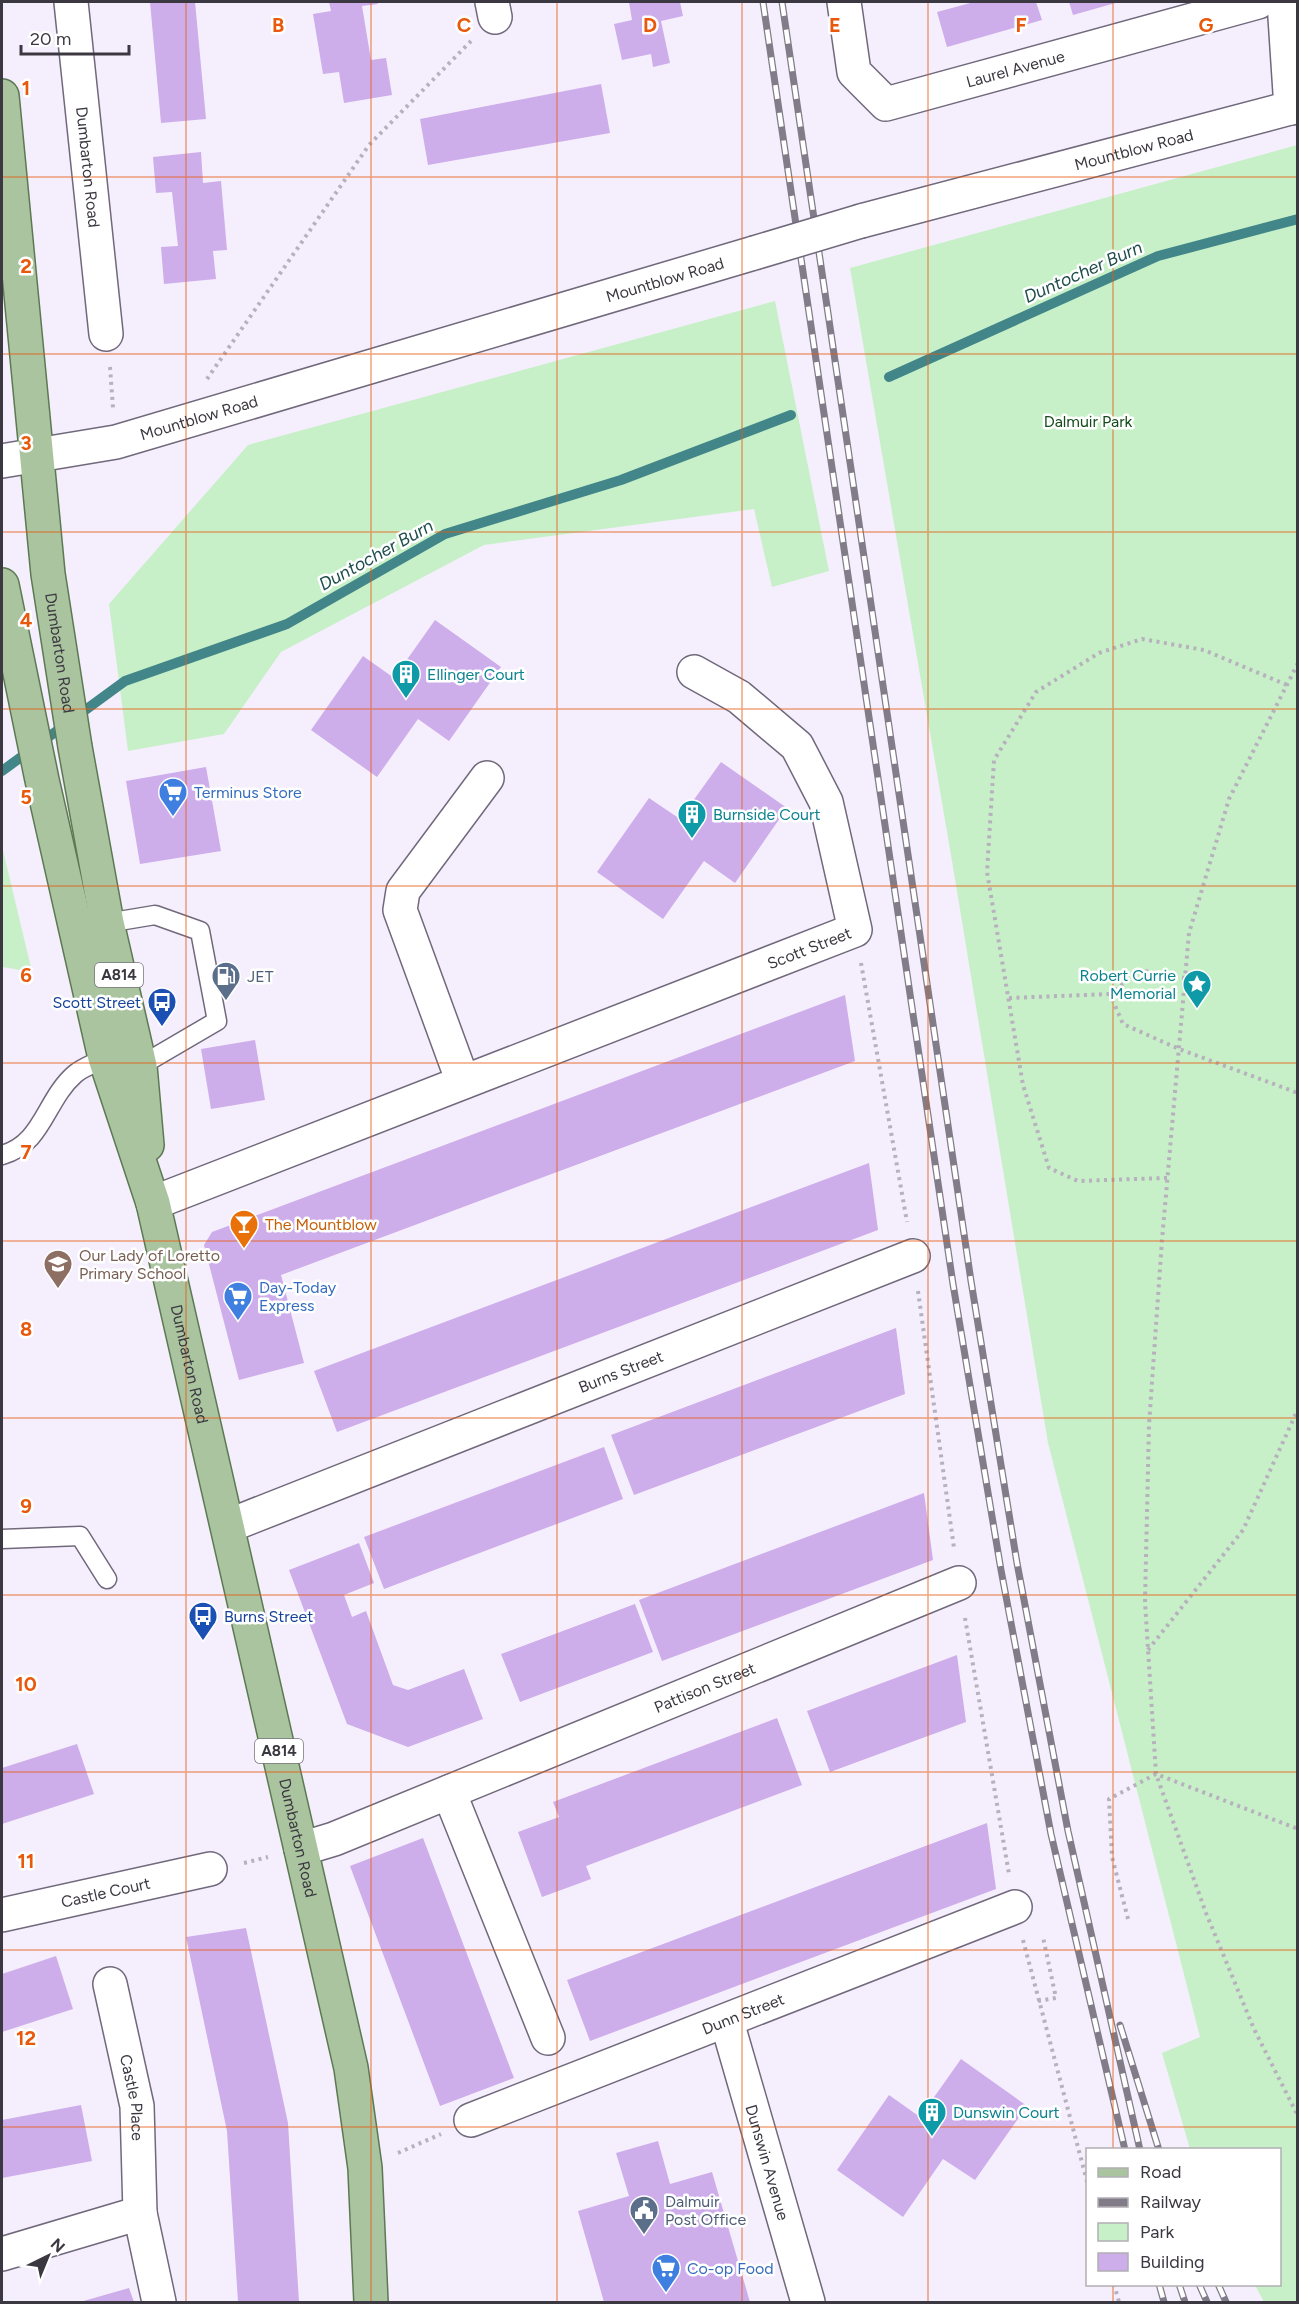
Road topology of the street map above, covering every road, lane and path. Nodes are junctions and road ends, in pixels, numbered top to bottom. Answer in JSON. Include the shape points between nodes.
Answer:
{"nodes":[{"id":1,"x":71,"y":2,"type":"edge"},
{"id":2,"x":844,"y":2,"type":"edge"},
{"id":3,"x":1258,"y":2,"type":"edge"},
{"id":4,"x":1284,"y":2,"type":"edge"},
{"id":5,"x":494,"y":9,"type":"edge"},
{"id":6,"x":2,"y":96,"type":"edge"},
{"id":7,"x":1294,"y":107,"type":"edge"},
{"id":8,"x":106,"y":334,"type":"joint"},
{"id":9,"x":202,"y":417,"type":"junction"},
{"id":10,"x":116,"y":442,"type":"junction"},
{"id":11,"x":35,"y":456,"type":"junction"},
{"id":12,"x":2,"y":461,"type":"edge"},
{"id":13,"x":3,"y":596,"type":"edge"},
{"id":14,"x":1298,"y":663,"type":"edge"},
{"id":15,"x":694,"y":672,"type":"dead end"},
{"id":16,"x":1287,"y":685,"type":"junction"},
{"id":17,"x":487,"y":778,"type":"dead end"},
{"id":18,"x":107,"y":923,"type":"junction"},
{"id":19,"x":855,"y":930,"type":"junction"},
{"id":20,"x":1185,"y":978,"type":"junction"},
{"id":21,"x":1110,"y":994,"type":"junction"},
{"id":22,"x":1009,"y":998,"type":"junction"},
{"id":23,"x":1179,"y":1049,"type":"junction"},
{"id":24,"x":105,"y":1058,"type":"junction"},
{"id":25,"x":140,"y":1066,"type":"junction"},
{"id":26,"x":463,"y":1082,"type":"junction"},
{"id":27,"x":1298,"y":1093,"type":"edge"},
{"id":28,"x":2,"y":1155,"type":"edge"},
{"id":29,"x":1167,"y":1178,"type":"junction"},
{"id":30,"x":153,"y":1203,"type":"junction"},
{"id":31,"x":913,"y":1256,"type":"junction"},
{"id":32,"x":1298,"y":1409,"type":"edge"},
{"id":33,"x":228,"y":1526,"type":"junction"},
{"id":34,"x":2,"y":1539,"type":"edge"},
{"id":35,"x":107,"y":1579,"type":"dead end"},
{"id":36,"x":959,"y":1582,"type":"junction"},
{"id":37,"x":1148,"y":1650,"type":"junction"},
{"id":38,"x":1156,"y":1774,"type":"junction"},
{"id":39,"x":449,"y":1792,"type":"junction"},
{"id":40,"x":1298,"y":1829,"type":"edge"},
{"id":41,"x":301,"y":1849,"type":"junction"},
{"id":42,"x":210,"y":1869,"type":"joint"},
{"id":43,"x":1015,"y":1908,"type":"junction"},
{"id":44,"x":2,"y":1915,"type":"edge"},
{"id":45,"x":1128,"y":1919,"type":"dead end"},
{"id":46,"x":1043,"y":1937,"type":"dead end"},
{"id":47,"x":110,"y":1984,"type":"dead end"},
{"id":48,"x":1038,"y":2001,"type":"junction"},
{"id":49,"x":727,"y":2022,"type":"junction"},
{"id":50,"x":548,"y":2038,"type":"dead end"},
{"id":51,"x":1298,"y":2116,"type":"edge"},
{"id":52,"x":471,"y":2120,"type":"joint"},
{"id":53,"x":365,"y":2168,"type":"junction"},
{"id":54,"x":1086,"y":2178,"type":"edge"},
{"id":55,"x":140,"y":2213,"type":"junction"},
{"id":56,"x":2,"y":2254,"type":"edge"},
{"id":57,"x":1115,"y":2286,"type":"edge"},
{"id":58,"x":159,"y":2302,"type":"edge"},
{"id":59,"x":371,"y":2302,"type":"edge"},
{"id":60,"x":808,"y":2302,"type":"edge"},
{"id":61,"x":1119,"y":2302,"type":"edge"}],
"edges":[{"from":1,"to":8,"type":"street","name":"Dumbarton Road"},
{"from":2,"to":3,"type":"street","name":"Laurel Avenue","via":[[854,72],[886,104]]},
{"from":4,"to":7,"type":"street"},
{"from":5,"to":9,"type":"path","via":[[369,145],[207,376]]},
{"from":6,"to":11,"type":"main road","name":"Dumbarton Road","number":"A814"},
{"from":7,"to":9,"type":"street","name":"Mountblow Road","bridge":true,"via":[[861,221]]},
{"from":8,"to":10,"type":"path"},
{"from":9,"to":10,"type":"street","name":"Mountblow Road"},
{"from":10,"to":11,"type":"street","name":"Mountblow Road"},
{"from":11,"to":12,"type":"street","name":"Mountblow Road"},
{"from":11,"to":18,"type":"main road","name":"Dumbarton Road","number":"A814","via":[[48,574]]},
{"from":13,"to":24,"type":"main road","name":"Dumbarton Road","number":"A814"},
{"from":14,"to":16,"type":"path"},
{"from":15,"to":19,"type":"street","name":"Scott Street","via":[[739,697],[797,746],[826,802]]},
{"from":16,"to":20,"type":"path","via":[[1229,799],[1189,933]]},
{"from":16,"to":22,"type":"path","via":[[1204,650],[1143,639],[1099,653],[1036,692],[994,760],[987,872]]},
{"from":17,"to":26,"type":"street","via":[[403,891],[400,910]]},
{"from":18,"to":25,"type":"main road","name":"Dumbarton Road","number":"A814"},
{"from":18,"to":25,"type":"lane","via":[[155,915],[200,932],[218,1022]]},
{"from":19,"to":26,"type":"street","name":"Scott Street"},
{"from":19,"to":31,"type":"path"},
{"from":20,"to":21,"type":"path","via":[[1140,970]]},
{"from":20,"to":23,"type":"path"},
{"from":21,"to":22,"type":"path"},
{"from":21,"to":23,"type":"path","via":[[1123,1024]]},
{"from":22,"to":29,"type":"path","via":[[1023,1085],[1049,1168],[1078,1181]]},
{"from":23,"to":27,"type":"path"},
{"from":23,"to":29,"type":"path"},
{"from":24,"to":28,"type":"lane","via":[[76,1073],[52,1102],[29,1142],[18,1151]]},
{"from":24,"to":30,"type":"main road","name":"Dumbarton Road","number":"A814"},
{"from":25,"to":30,"type":"main road","name":"Dumbarton Road","number":"A814"},
{"from":26,"to":30,"type":"street","name":"Scott Street"},
{"from":29,"to":37,"type":"path","via":[[1149,1425],[1145,1602]]},
{"from":30,"to":33,"type":"main road","name":"Dumbarton Road","number":"A814"},
{"from":31,"to":33,"type":"street","name":"Burns Street"},
{"from":31,"to":36,"type":"path"},
{"from":32,"to":37,"type":"path","via":[[1244,1530]]},
{"from":33,"to":41,"type":"main road","name":"Dumbarton Road","number":"A814"},
{"from":34,"to":35,"type":"lane","via":[[80,1536]]},
{"from":36,"to":39,"type":"street","name":"Pattison Street"},
{"from":36,"to":43,"type":"path"},
{"from":37,"to":38,"type":"path"},
{"from":38,"to":40,"type":"path"},
{"from":38,"to":45,"type":"path","via":[[1108,1800],[1112,1857]]},
{"from":38,"to":51,"type":"path","via":[[1254,2030]]},
{"from":39,"to":41,"type":"street","name":"Pattison Street"},
{"from":39,"to":50,"type":"street"},
{"from":41,"to":42,"type":"path"},
{"from":41,"to":53,"type":"main road","name":"Dumbarton Road","number":"A814","via":[[351,2068]]},
{"from":42,"to":44,"type":"street","name":"Castle Court"},
{"from":43,"to":48,"type":"path"},
{"from":43,"to":49,"type":"street","name":"Dunn Street"},
{"from":46,"to":48,"type":"path","via":[[1056,1998]]},
{"from":47,"to":55,"type":"street","name":"Castle Place","via":[[137,2106]]},
{"from":48,"to":54,"type":"path"},
{"from":49,"to":52,"type":"street","name":"Dunn Street"},
{"from":49,"to":60,"type":"street","name":"Dunswin Avenue"},
{"from":52,"to":53,"type":"path"},
{"from":53,"to":59,"type":"main road","name":"Dumbarton Road","number":"A814"},
{"from":55,"to":56,"type":"street"},
{"from":55,"to":58,"type":"street","name":"Castle Place"},
{"from":57,"to":61,"type":"path"}]}
